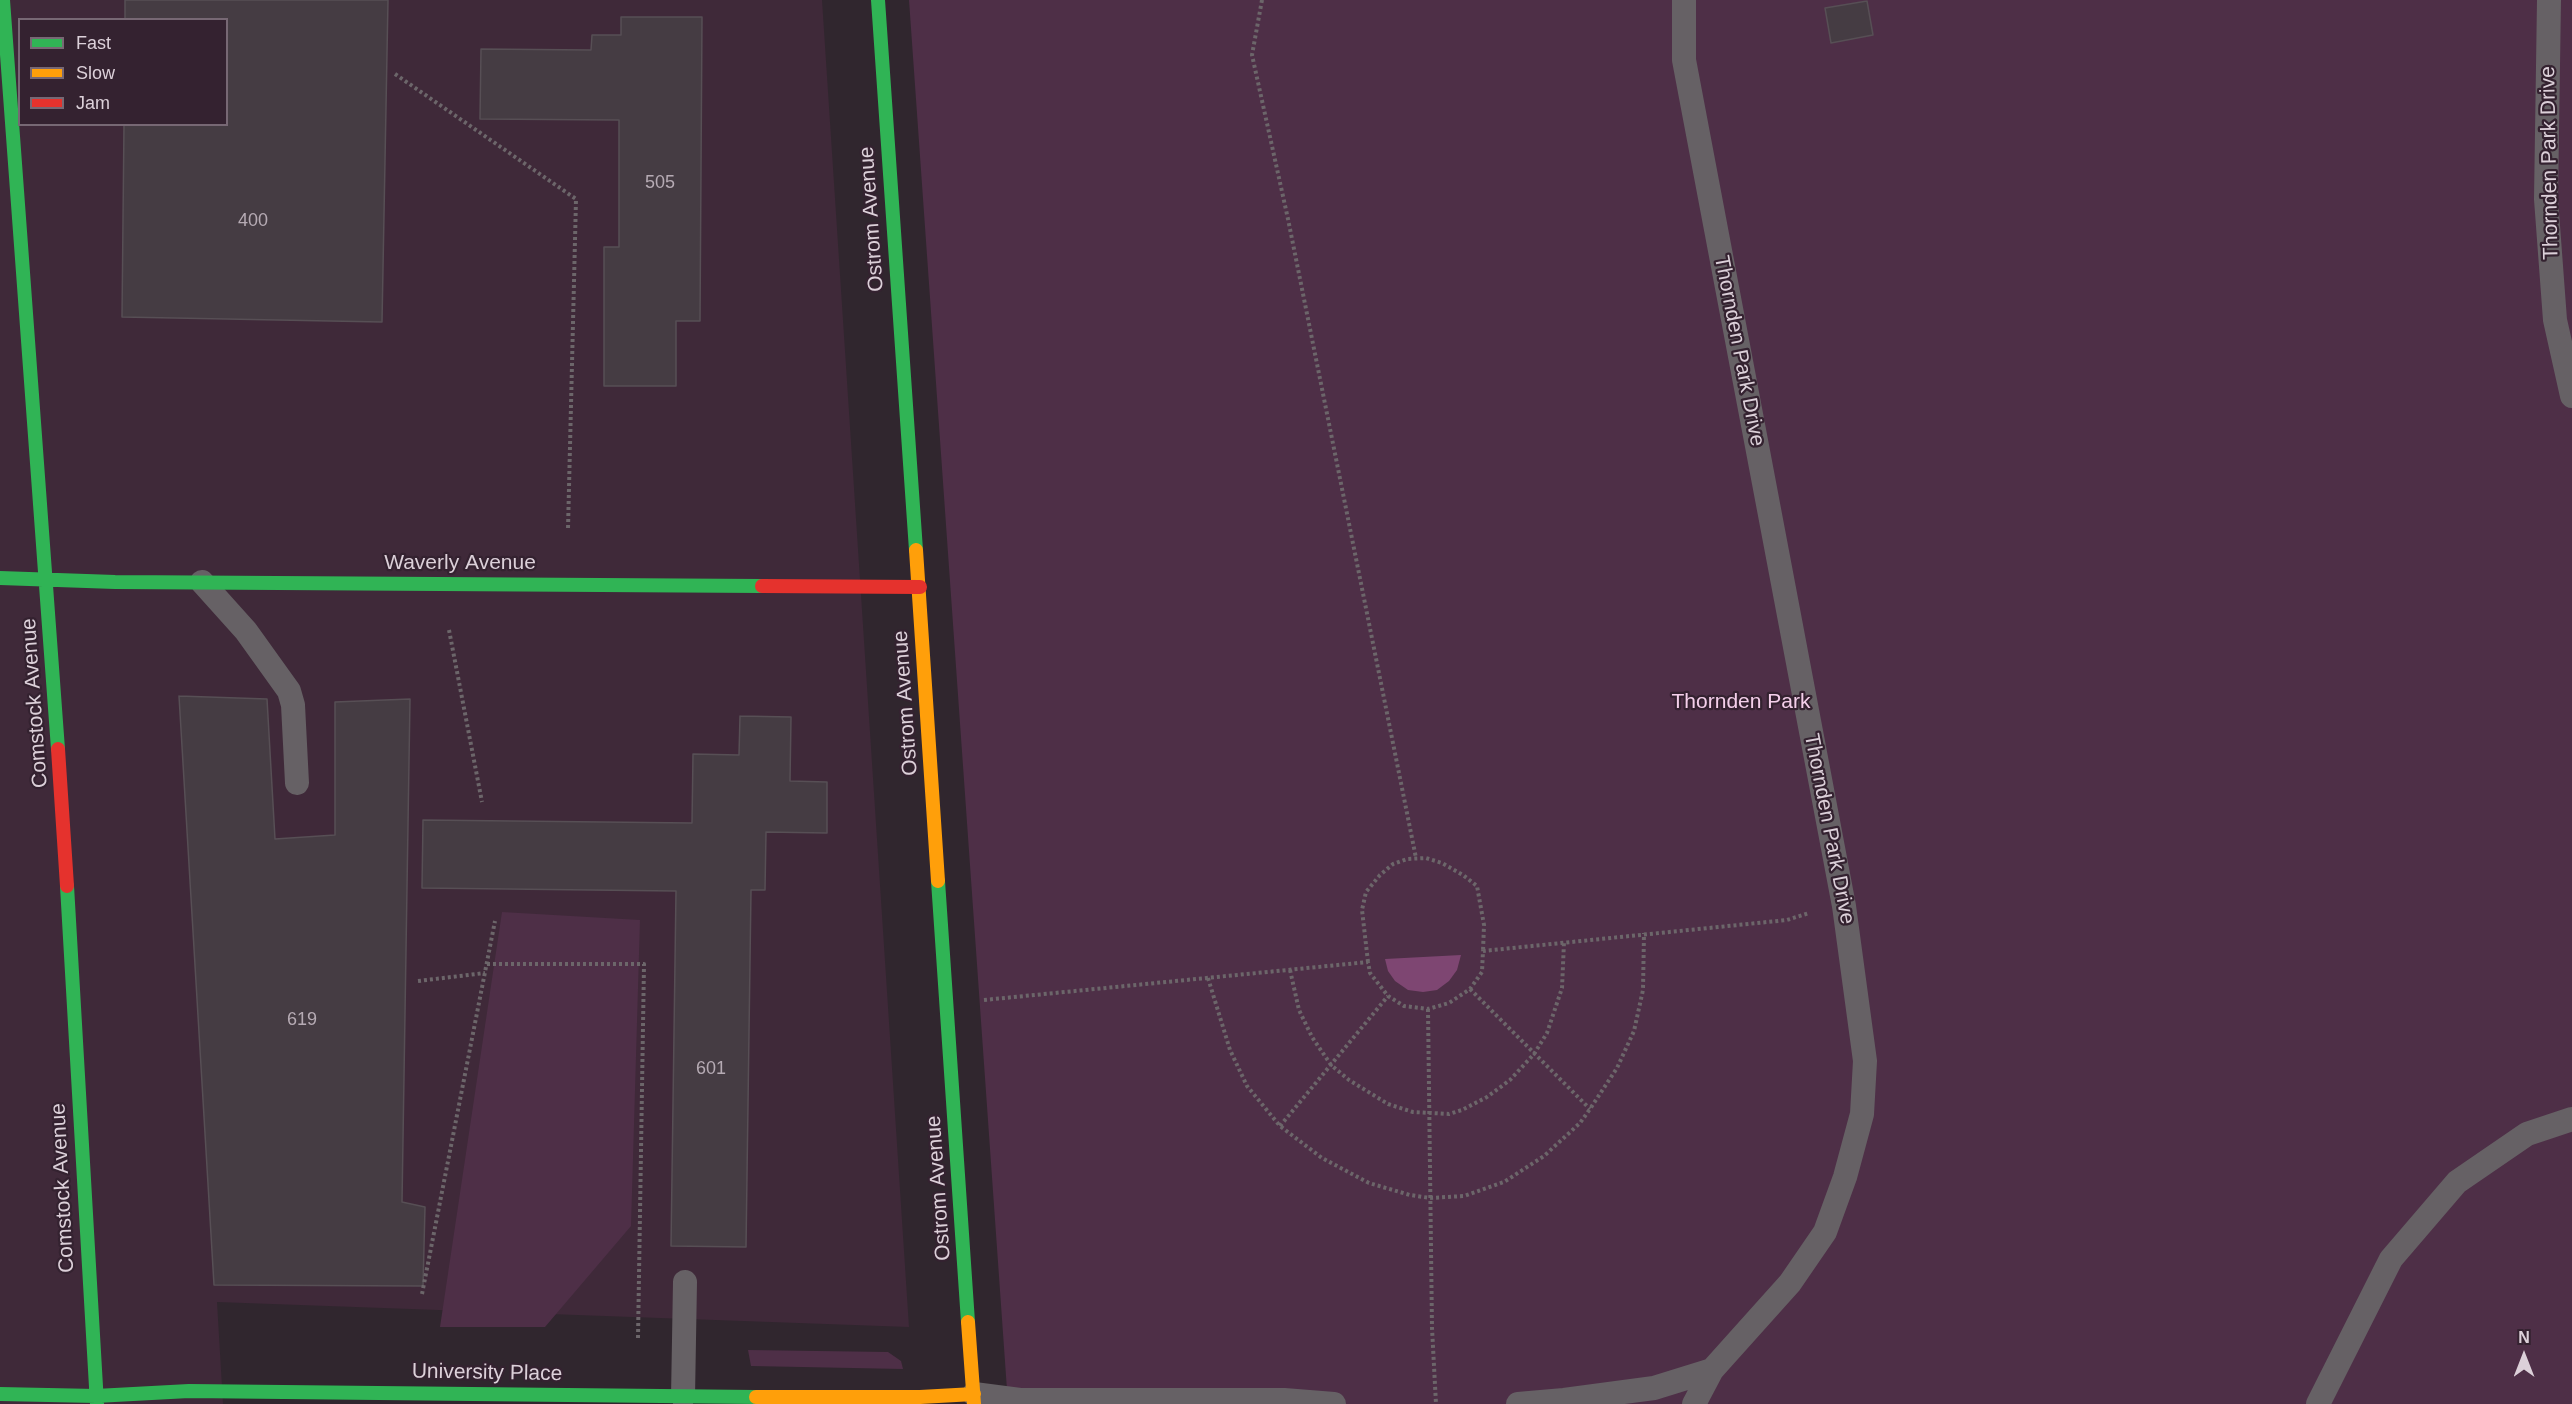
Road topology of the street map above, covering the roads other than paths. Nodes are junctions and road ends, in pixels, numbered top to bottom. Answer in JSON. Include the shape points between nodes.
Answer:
{"nodes":[{"id":1,"x":3,"y":0,"type":"edge"},
{"id":2,"x":878,"y":0,"type":"edge"},
{"id":3,"x":1684,"y":0,"type":"edge"},
{"id":4,"x":2549,"y":0,"type":"edge"},
{"id":5,"x":2572,"y":396,"type":"edge"},
{"id":6,"x":0,"y":578,"type":"edge"},
{"id":7,"x":47,"y":579,"type":"junction"},
{"id":8,"x":202,"y":582,"type":"junction"},
{"id":9,"x":920,"y":587,"type":"junction"},
{"id":10,"x":297,"y":783,"type":"dead end"},
{"id":11,"x":2572,"y":1119,"type":"edge"},
{"id":12,"x":685,"y":1282,"type":"dead end"},
{"id":13,"x":1712,"y":1370,"type":"junction"},
{"id":14,"x":0,"y":1394,"type":"edge"},
{"id":15,"x":683,"y":1397,"type":"junction"},
{"id":16,"x":974,"y":1399,"type":"edge"},
{"id":17,"x":96,"y":1400,"type":"edge"},
{"id":18,"x":1334,"y":1404,"type":"edge"},
{"id":19,"x":1518,"y":1404,"type":"edge"},
{"id":20,"x":1694,"y":1404,"type":"edge"},
{"id":21,"x":2318,"y":1404,"type":"edge"}],
"edges":[{"from":1,"to":7,"type":"street","name":"Comstock Avenue"},
{"from":2,"to":9,"type":"street","name":"Ostrom Avenue"},
{"from":3,"to":13,"type":"lane","name":"Thornden Park Drive","via":[[1684,60],[1849,933],[1865,1061],[1862,1114],[1825,1232],[1790,1283]]},
{"from":4,"to":5,"type":"lane","name":"Thornden Park Drive","via":[[2546,199],[2555,320]]},
{"from":6,"to":7,"type":"street","name":"Waverly Avenue"},
{"from":7,"to":8,"type":"street","name":"Waverly Avenue"},
{"from":7,"to":17,"type":"street","name":"Comstock Avenue"},
{"from":8,"to":9,"type":"street","name":"Waverly Avenue"},
{"from":8,"to":10,"type":"lane","via":[[246,631],[289,691]]},
{"from":9,"to":16,"type":"street","name":"Ostrom Avenue"},
{"from":11,"to":21,"type":"lane","via":[[2527,1134],[2457,1182],[2391,1259]]},
{"from":12,"to":15,"type":"lane"},
{"from":13,"to":19,"type":"lane","via":[[1653,1388]]},
{"from":13,"to":20,"type":"lane","name":"Thornden Park Drive"},
{"from":14,"to":17,"type":"street","name":"University Place"},
{"from":15,"to":16,"type":"street","name":"University Place"},
{"from":15,"to":17,"type":"street","name":"University Place","via":[[189,1391]]},
{"from":16,"to":18,"type":"lane","via":[[1284,1400]]}]}
